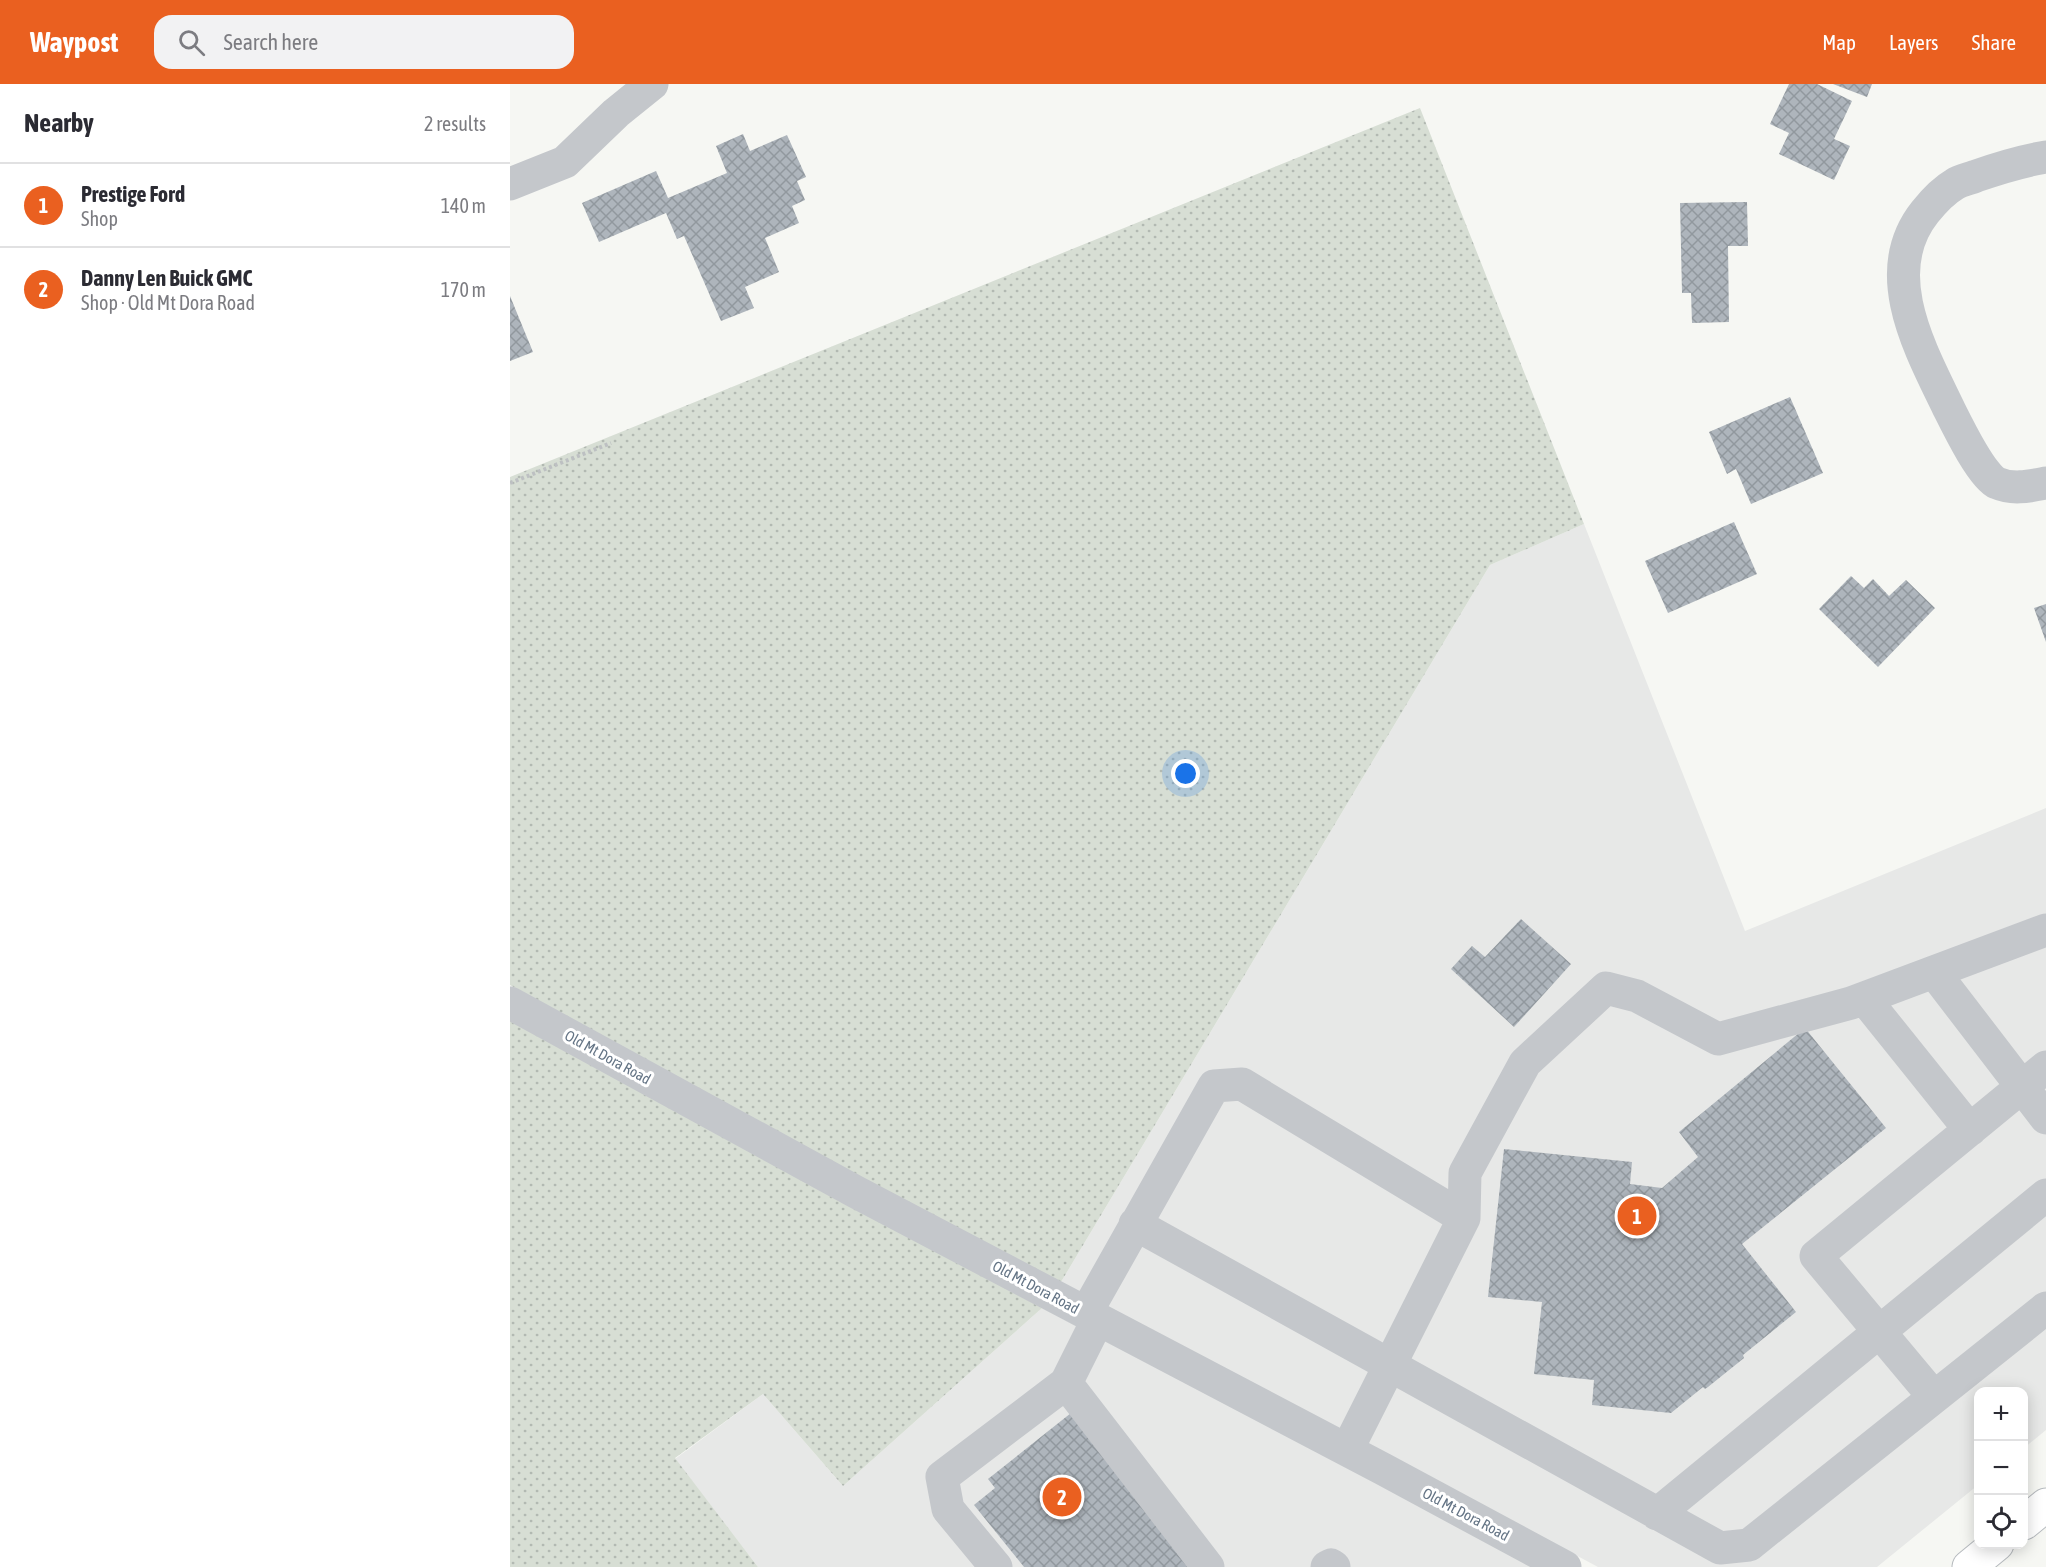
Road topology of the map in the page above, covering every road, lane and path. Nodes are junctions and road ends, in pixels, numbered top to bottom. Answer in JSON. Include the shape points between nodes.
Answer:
{"nodes":[{"id":1,"x":652,"y":84,"type":"edge"},
{"id":2,"x":2046,"y":157,"type":"edge"},
{"id":3,"x":510,"y":184,"type":"edge"},
{"id":4,"x":611,"y":443,"type":"dead end"},
{"id":5,"x":510,"y":483,"type":"edge"},
{"id":6,"x":2046,"y":483,"type":"edge"},
{"id":7,"x":2046,"y":930,"type":"edge"},
{"id":8,"x":1934,"y":972,"type":"junction"},
{"id":9,"x":1864,"y":998,"type":"junction"},
{"id":10,"x":510,"y":1003,"type":"edge"},
{"id":11,"x":2034,"y":1077,"type":"edge"},
{"id":12,"x":2046,"y":1118,"type":"edge"},
{"id":13,"x":1970,"y":1130,"type":"junction"},
{"id":14,"x":2046,"y":1195,"type":"edge"},
{"id":15,"x":1464,"y":1218,"type":"junction"},
{"id":16,"x":1135,"y":1224,"type":"junction"},
{"id":17,"x":2046,"y":1308,"type":"edge"},
{"id":18,"x":1092,"y":1316,"type":"junction"},
{"id":19,"x":1880,"y":1331,"type":"junction"},
{"id":20,"x":1390,"y":1366,"type":"junction"},
{"id":21,"x":1066,"y":1383,"type":"junction"},
{"id":22,"x":1934,"y":1397,"type":"junction"},
{"id":23,"x":1347,"y":1450,"type":"junction"},
{"id":24,"x":2046,"y":1505,"type":"edge"},
{"id":25,"x":1657,"y":1514,"type":"junction"},
{"id":26,"x":2028,"y":1521,"type":"edge"},
{"id":27,"x":1992,"y":1549,"type":"edge"},
{"id":28,"x":1561,"y":1566,"type":"edge"},
{"id":29,"x":996,"y":1567,"type":"edge"},
{"id":30,"x":1208,"y":1567,"type":"edge"},
{"id":31,"x":1327,"y":1567,"type":"edge"},
{"id":32,"x":1334,"y":1567,"type":"edge"},
{"id":33,"x":1969,"y":1567,"type":"edge"}],
"edges":[{"from":1,"to":3,"type":"street","via":[[565,162]]},
{"from":2,"to":6,"type":"street","via":[[2014,163],[1955,184],[1933,201],[1917,221],[1902,271],[1907,309],[1918,345],[1960,432],[1988,477],[1996,483],[2020,488]]},
{"from":4,"to":5,"type":"path"},
{"from":7,"to":8,"type":"street"},
{"from":8,"to":9,"type":"street"},
{"from":8,"to":11,"type":"street"},
{"from":9,"to":13,"type":"street"},
{"from":9,"to":15,"type":"street","via":[[1718,1039],[1637,996],[1606,988],[1525,1063],[1465,1173]]},
{"from":10,"to":18,"type":"street","name":"Old Mt Dora Road"},
{"from":11,"to":12,"type":"street"},
{"from":11,"to":13,"type":"street"},
{"from":13,"to":19,"type":"street","via":[[1816,1256]]},
{"from":14,"to":19,"type":"street"},
{"from":15,"to":16,"type":"street","via":[[1242,1084],[1214,1086]]},
{"from":15,"to":20,"type":"street"},
{"from":16,"to":18,"type":"street"},
{"from":16,"to":20,"type":"street"},
{"from":17,"to":22,"type":"street"},
{"from":18,"to":21,"type":"street"},
{"from":18,"to":23,"type":"street","name":"Old Mt Dora Road"},
{"from":19,"to":22,"type":"street"},
{"from":19,"to":25,"type":"street"},
{"from":20,"to":23,"type":"street"},
{"from":20,"to":25,"type":"street"},
{"from":21,"to":29,"type":"street","via":[[942,1477],[948,1509]]},
{"from":21,"to":30,"type":"street"},
{"from":22,"to":25,"type":"street","via":[[1749,1545],[1720,1548]]},
{"from":23,"to":28,"type":"street","name":"Old Mt Dora Road"},
{"from":24,"to":26,"type":"main road"},
{"from":27,"to":33,"type":"main road"},
{"from":31,"to":32,"type":"street"}]}
